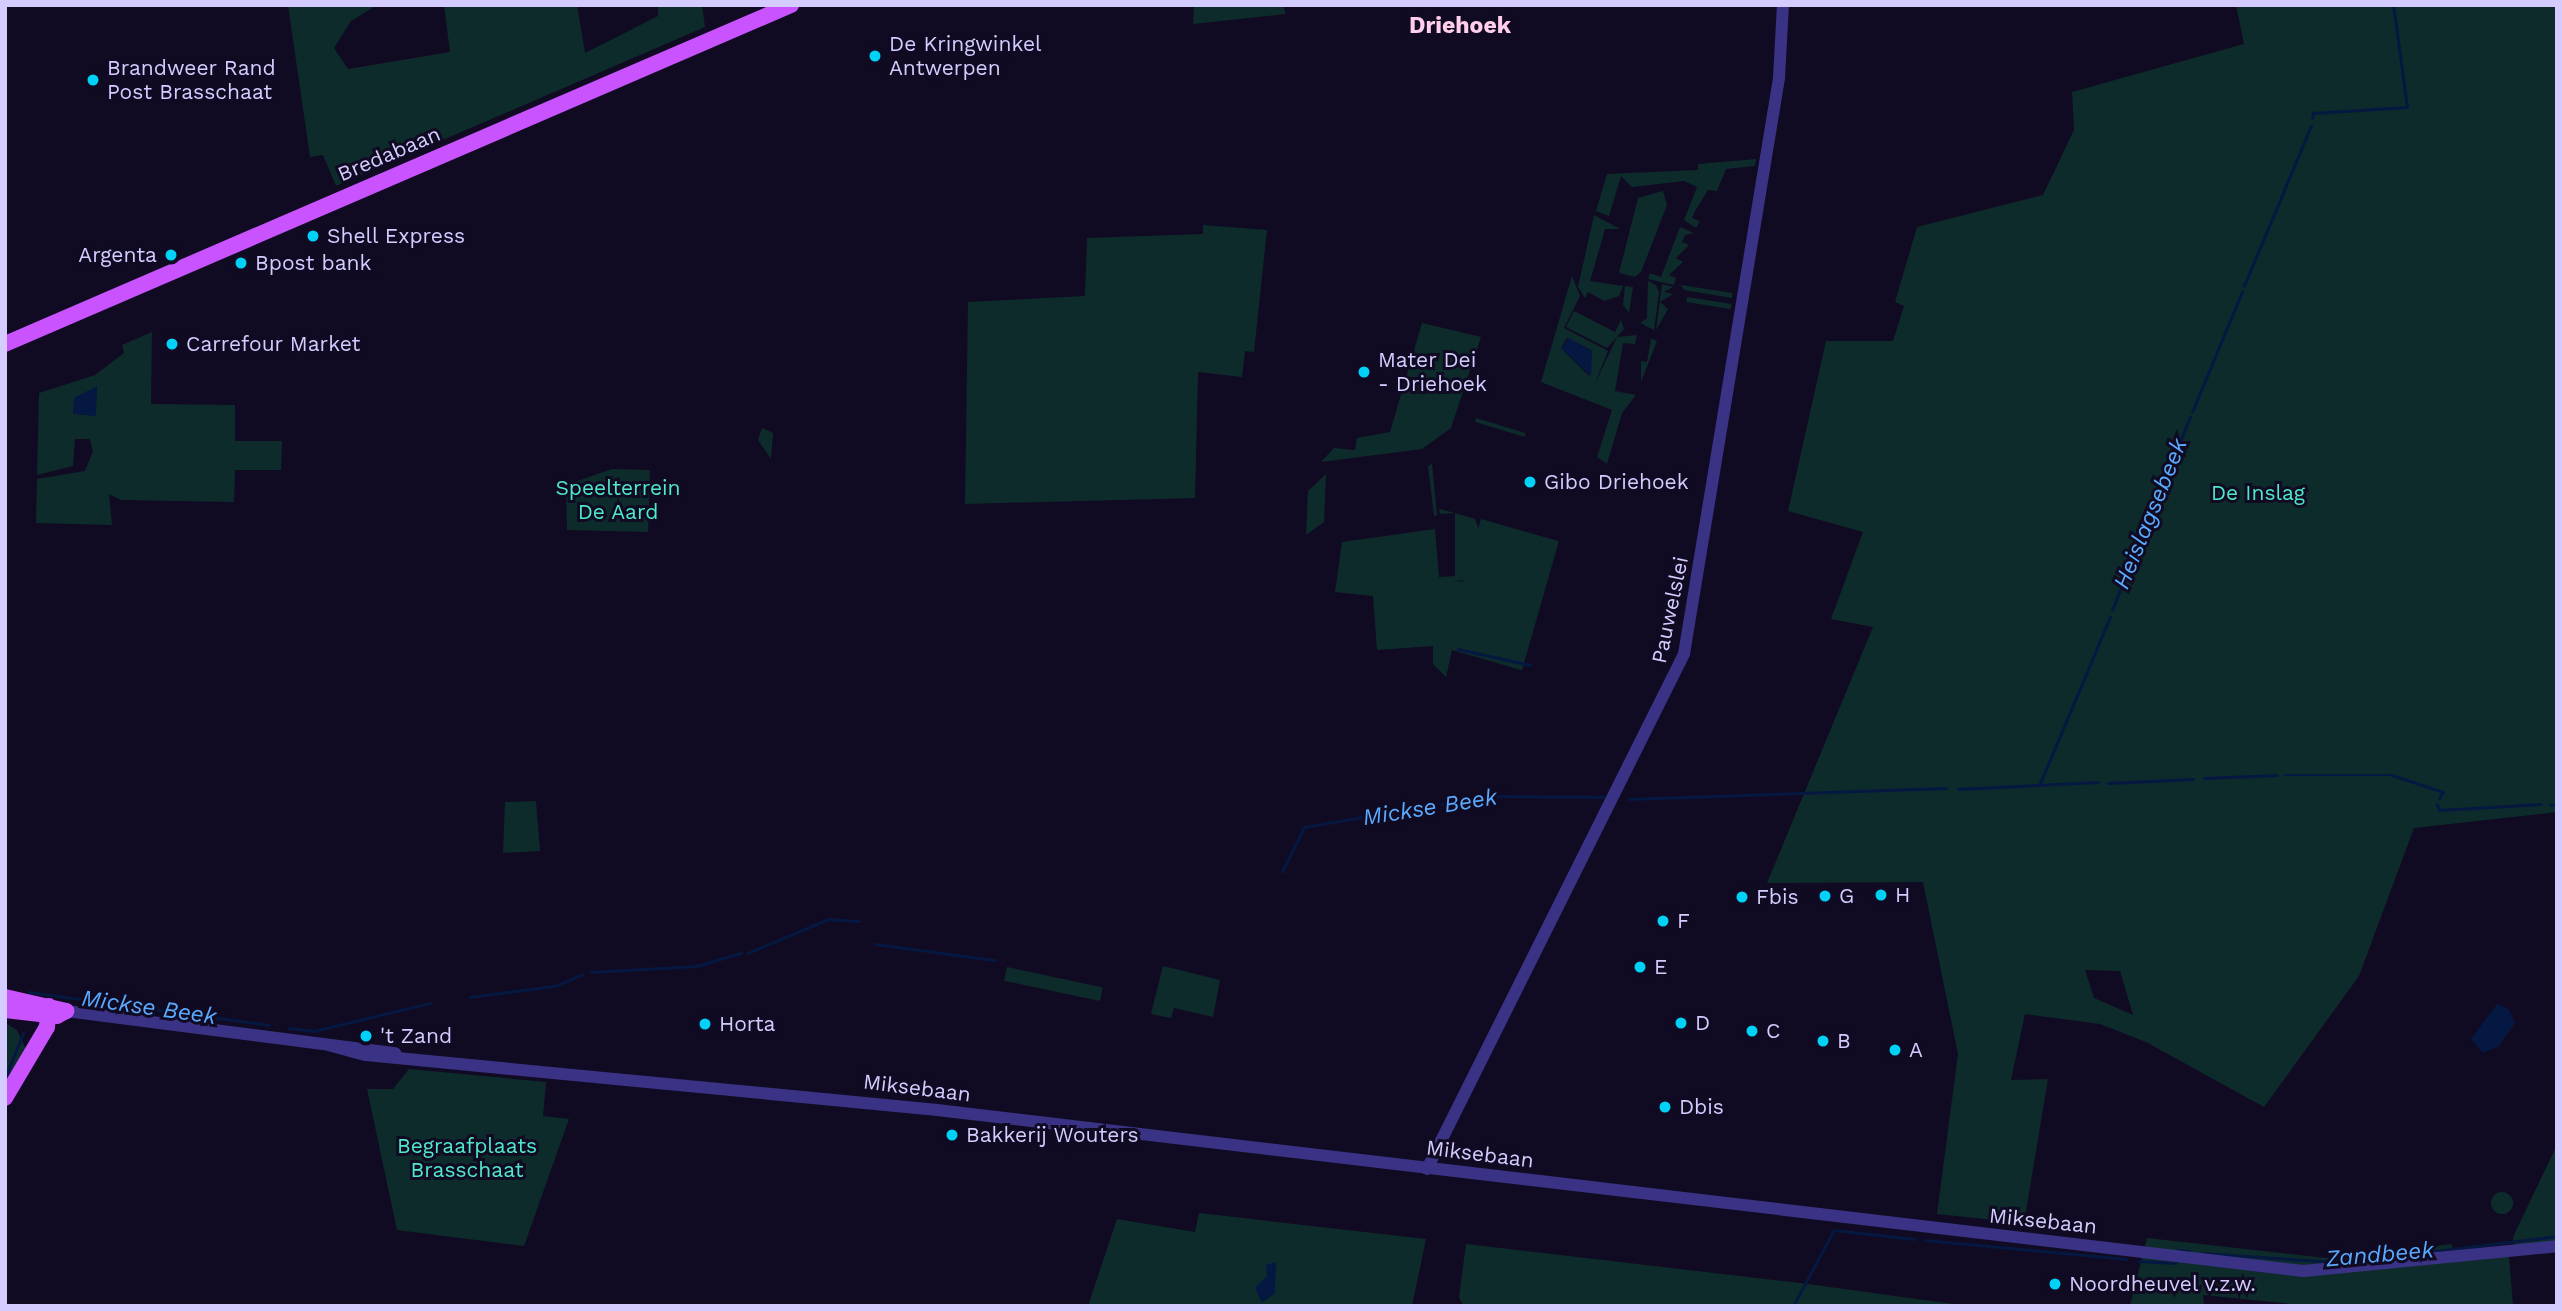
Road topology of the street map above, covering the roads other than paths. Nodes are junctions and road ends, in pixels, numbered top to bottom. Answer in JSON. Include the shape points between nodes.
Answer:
{"nodes":[{"id":1,"x":791,"y":5,"type":"edge"},
{"id":2,"x":1783,"y":5,"type":"edge"},
{"id":3,"x":5,"y":344,"type":"edge"},
{"id":4,"x":5,"y":997,"type":"edge"},
{"id":5,"x":44,"y":1009,"type":"junction"},
{"id":6,"x":5,"y":1010,"type":"edge"},
{"id":7,"x":66,"y":1010,"type":"joint"},
{"id":8,"x":5,"y":1098,"type":"edge"},
{"id":9,"x":1427,"y":1169,"type":"junction"},
{"id":10,"x":2557,"y":1245,"type":"edge"}],
"edges":[{"from":1,"to":3,"type":"main road","name":"Bredabaan"},
{"from":2,"to":9,"type":"street","name":"Pauwelslei","via":[[1779,78],[1684,654]]},
{"from":4,"to":5,"type":"main road","name":"Miksebaan"},
{"from":5,"to":6,"type":"main road","name":"Miksebaan"},
{"from":5,"to":7,"type":"main road","name":"Miksebaan"},
{"from":5,"to":8,"type":"main road","via":[[35,1041]]},
{"from":7,"to":9,"type":"street","name":"Miksebaan","via":[[399,1055]]},
{"from":9,"to":10,"type":"street","name":"Miksebaan","via":[[2304,1271]]}]}
